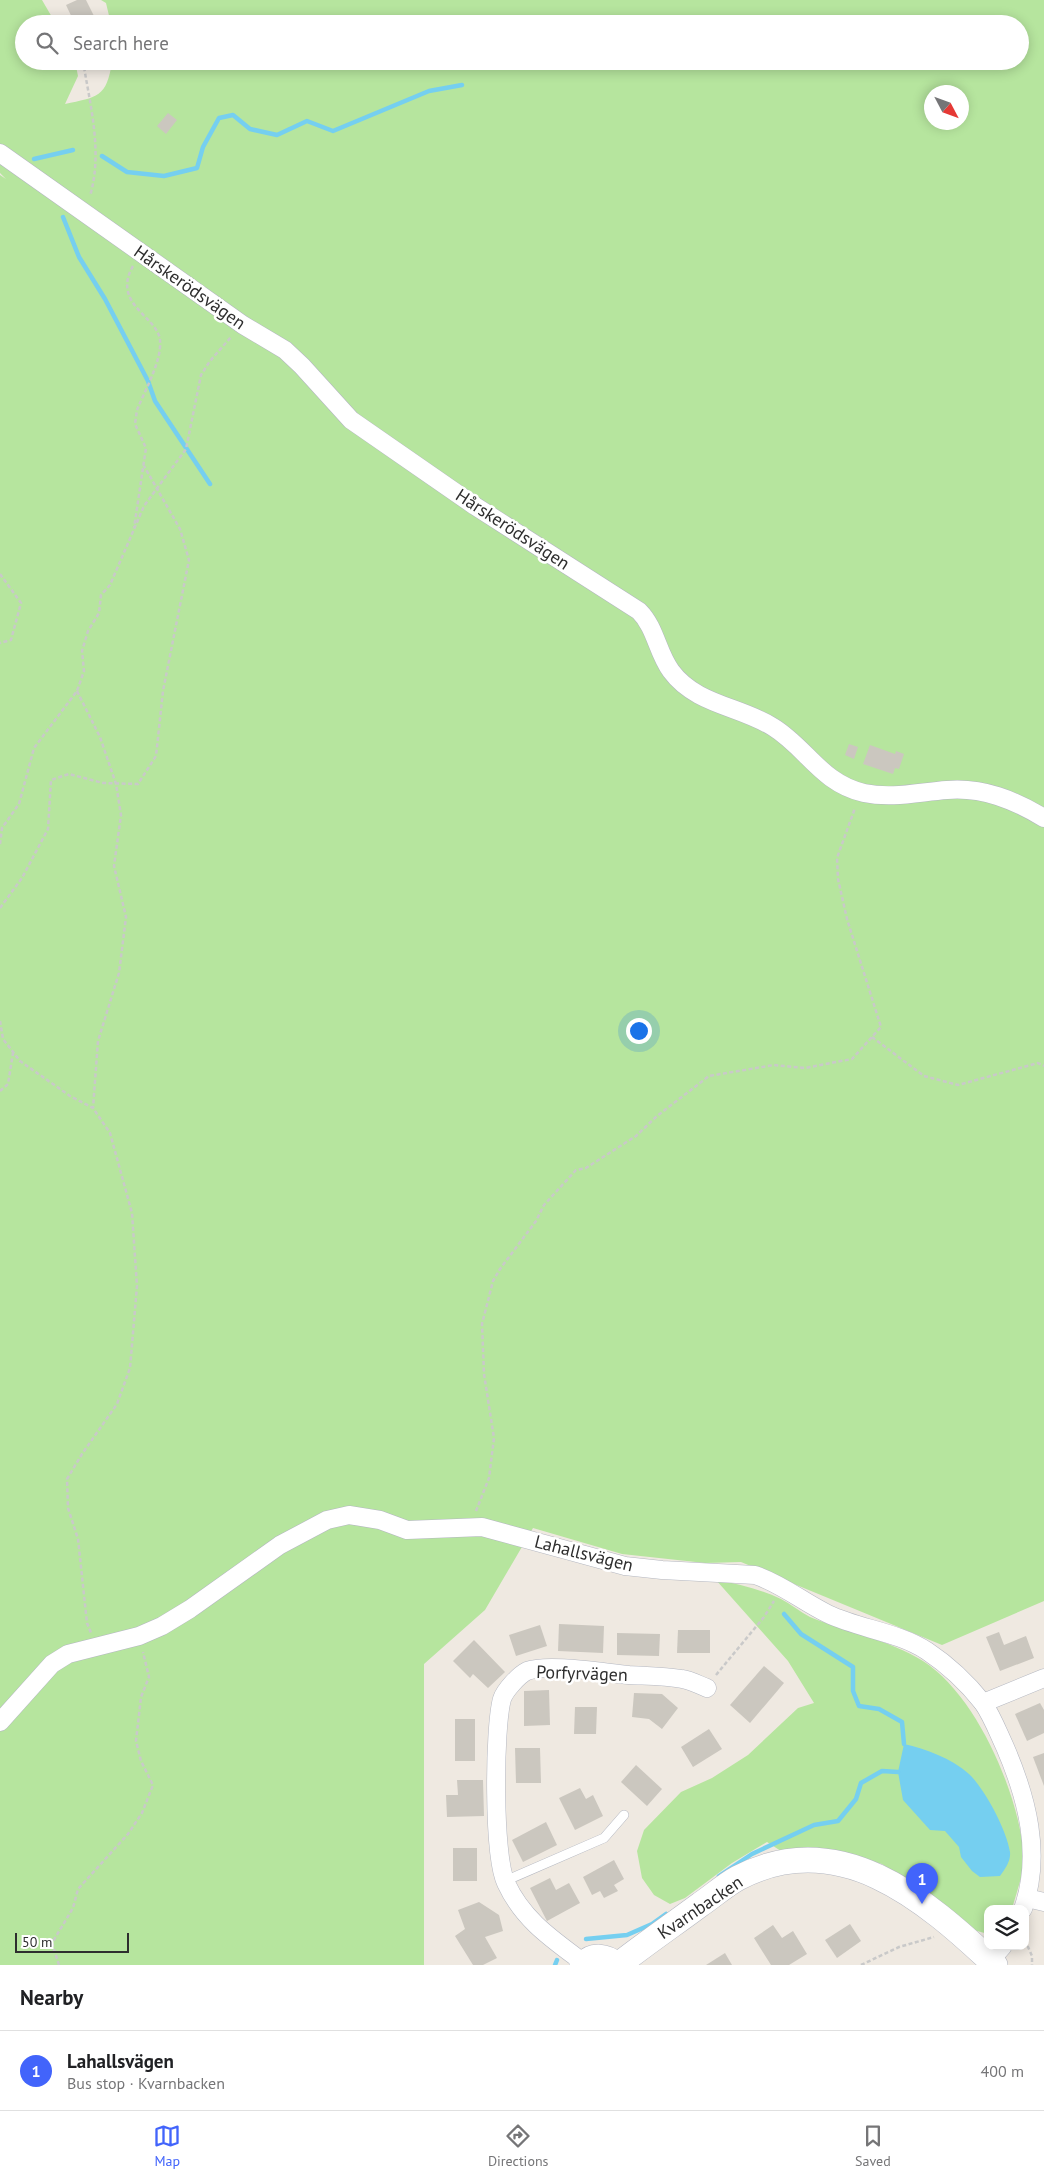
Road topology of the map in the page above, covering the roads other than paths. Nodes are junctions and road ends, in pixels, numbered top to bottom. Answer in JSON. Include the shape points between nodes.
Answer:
{"nodes":[{"id":1,"x":0,"y":153,"type":"edge"},
{"id":2,"x":1044,"y":818,"type":"edge"},
{"id":3,"x":1044,"y":1678,"type":"edge"},
{"id":4,"x":707,"y":1688,"type":"road end"},
{"id":5,"x":983,"y":1703,"type":"junction"},
{"id":6,"x":0,"y":1722,"type":"edge"},
{"id":7,"x":624,"y":1815,"type":"dead end"},
{"id":8,"x":505,"y":1881,"type":"junction"},
{"id":9,"x":1031,"y":1903,"type":"edge"},
{"id":10,"x":996,"y":1957,"type":"edge"},
{"id":11,"x":583,"y":1964,"type":"edge"},
{"id":12,"x":618,"y":1965,"type":"edge"}],
"edges":[{"from":1,"to":2,"type":"street","name":"Hårskerödsvägen","via":[[243,325],[285,350],[351,420],[475,506],[639,611],[652,627],[671,670],[687,688],[775,728],[834,781],[862,792],[885,797],[977,790],[997,795]]},
{"from":3,"to":5,"type":"street"},
{"from":4,"to":8,"type":"street","name":"Porfyrvägen","via":[[683,1679],[550,1669],[527,1672],[514,1682],[502,1696],[498,1720],[497,1842]]},
{"from":5,"to":6,"type":"street","name":"Lahallsvägen","via":[[949,1668],[925,1650],[895,1636],[828,1614],[782,1587],[748,1574],[625,1566],[504,1531],[470,1526],[407,1530],[349,1515],[327,1520],[280,1545],[190,1609],[139,1636],[68,1654],[52,1664]]},
{"from":5,"to":9,"type":"street","name":"Lahallsvägen","via":[[1020,1782],[1030,1825]]},
{"from":7,"to":8,"type":"lane","via":[[604,1838]]},
{"from":8,"to":11,"type":"street","name":"Porfyrvägen","via":[[531,1922]]},
{"from":10,"to":12,"type":"street","name":"Kvarnbacken","via":[[882,1877],[847,1864],[819,1860],[782,1862],[738,1878]]},
{"from":11,"to":12,"type":"street","via":[[600,1956]]}]}
